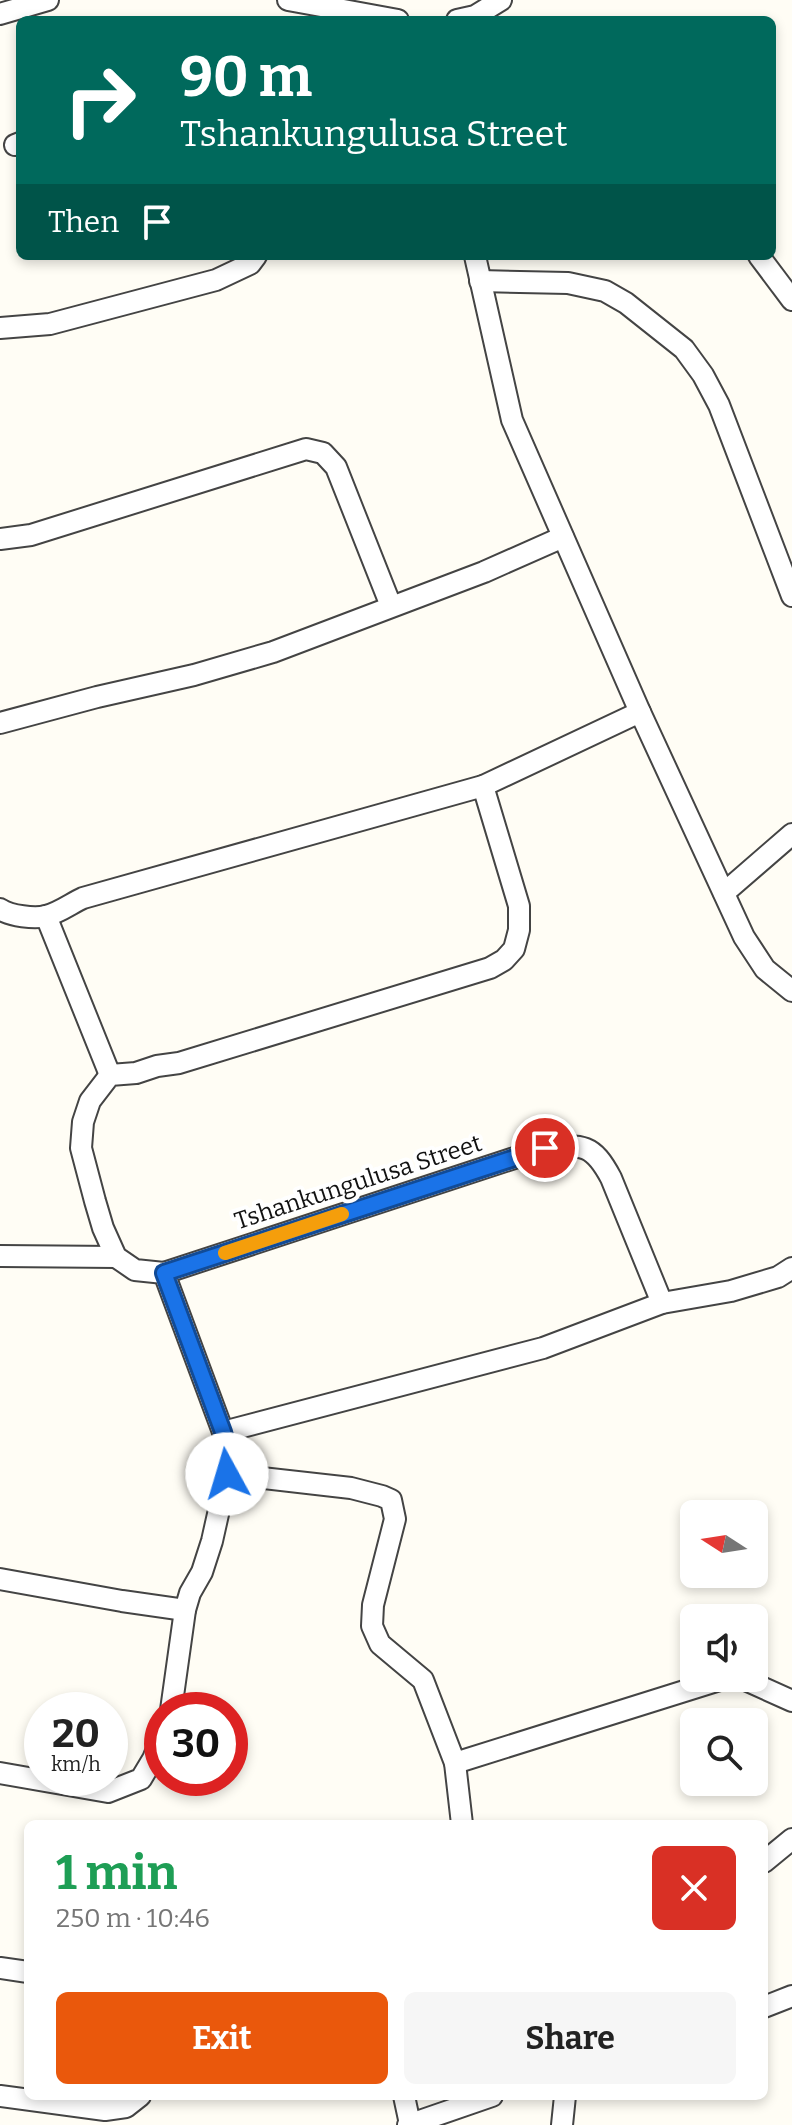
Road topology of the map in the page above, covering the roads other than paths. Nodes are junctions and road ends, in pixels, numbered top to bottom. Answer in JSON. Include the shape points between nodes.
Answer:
{"nodes":[{"id":1,"x":48,"y":0,"type":"edge"},
{"id":2,"x":288,"y":0,"type":"edge"},
{"id":3,"x":501,"y":0,"type":"edge"},
{"id":4,"x":0,"y":14,"type":"edge"},
{"id":5,"x":376,"y":16,"type":"edge"},
{"id":6,"x":475,"y":16,"type":"edge"},
{"id":7,"x":253,"y":260,"type":"edge"},
{"id":8,"x":476,"y":260,"type":"edge"},
{"id":9,"x":762,"y":260,"type":"edge"},
{"id":10,"x":480,"y":281,"type":"junction"},
{"id":11,"x":792,"y":300,"type":"edge"},
{"id":12,"x":0,"y":328,"type":"edge"},
{"id":13,"x":563,"y":537,"type":"junction"},
{"id":14,"x":0,"y":539,"type":"edge"},
{"id":15,"x":792,"y":596,"type":"edge"},
{"id":16,"x":391,"y":606,"type":"junction"},
{"id":17,"x":640,"y":712,"type":"junction"},
{"id":18,"x":0,"y":723,"type":"edge"},
{"id":19,"x":483,"y":786,"type":"junction"},
{"id":20,"x":792,"y":834,"type":"edge"},
{"id":21,"x":724,"y":893,"type":"junction"},
{"id":22,"x":0,"y":909,"type":"edge"},
{"id":23,"x":46,"y":916,"type":"junction"},
{"id":24,"x":792,"y":991,"type":"edge"},
{"id":25,"x":110,"y":1075,"type":"junction"},
{"id":26,"x":0,"y":1256,"type":"edge"},
{"id":27,"x":116,"y":1257,"type":"junction"},
{"id":28,"x":792,"y":1268,"type":"edge"},
{"id":29,"x":164,"y":1273,"type":"junction"},
{"id":30,"x":662,"y":1303,"type":"junction"},
{"id":31,"x":223,"y":1432,"type":"junction"},
{"id":32,"x":227,"y":1474,"type":"junction"},
{"id":33,"x":0,"y":1579,"type":"edge"},
{"id":34,"x":185,"y":1610,"type":"junction"},
{"id":35,"x":768,"y":1690,"type":"edge"},
{"id":36,"x":174,"y":1692,"type":"edge"},
{"id":37,"x":681,"y":1692,"type":"edge"},
{"id":38,"x":792,"y":1701,"type":"edge"},
{"id":39,"x":455,"y":1763,"type":"junction"},
{"id":40,"x":0,"y":1773,"type":"edge"},
{"id":41,"x":144,"y":1774,"type":"edge"},
{"id":42,"x":462,"y":1820,"type":"edge"},
{"id":43,"x":792,"y":1839,"type":"edge"},
{"id":44,"x":768,"y":1859,"type":"edge"},
{"id":45,"x":0,"y":1968,"type":"edge"},
{"id":46,"x":24,"y":1971,"type":"edge"},
{"id":47,"x":792,"y":1996,"type":"edge"},
{"id":48,"x":768,"y":2005,"type":"edge"},
{"id":49,"x":0,"y":2096,"type":"edge"},
{"id":50,"x":24,"y":2099,"type":"edge"},
{"id":51,"x":30,"y":2100,"type":"edge"},
{"id":52,"x":135,"y":2100,"type":"edge"},
{"id":53,"x":405,"y":2100,"type":"edge"},
{"id":54,"x":481,"y":2100,"type":"edge"},
{"id":55,"x":565,"y":2100,"type":"edge"},
{"id":56,"x":409,"y":2125,"type":"edge"},
{"id":57,"x":562,"y":2125,"type":"edge"}],
"edges":[{"from":1,"to":4,"type":"street"},
{"from":2,"to":5,"type":"street"},
{"from":3,"to":6,"type":"street"},
{"from":7,"to":12,"type":"street","via":[[216,280],[50,324]]},
{"from":8,"to":10,"type":"street"},
{"from":9,"to":11,"type":"street"},
{"from":10,"to":13,"type":"street","via":[[512,420]]},
{"from":10,"to":15,"type":"street","via":[[568,283],[605,291],[684,349],[719,405]]},
{"from":13,"to":16,"type":"street"},
{"from":13,"to":17,"type":"street"},
{"from":14,"to":16,"type":"street","via":[[31,535],[306,449],[323,453],[336,467]]},
{"from":16,"to":18,"type":"street","via":[[273,652]]},
{"from":17,"to":19,"type":"street"},
{"from":17,"to":21,"type":"street"},
{"from":19,"to":23,"type":"street","via":[[83,898]]},
{"from":19,"to":25,"type":"street","via":[[519,906],[514,949],[504,960],[179,1063]]},
{"from":20,"to":21,"type":"street"},
{"from":21,"to":24,"type":"street","via":[[765,969]]},
{"from":22,"to":23,"type":"street","via":[[19,916]]},
{"from":23,"to":25,"type":"street"},
{"from":25,"to":27,"type":"street","via":[[90,1101],[81,1148]]},
{"from":26,"to":27,"type":"street"},
{"from":27,"to":29,"type":"street","via":[[135,1270]]},
{"from":28,"to":30,"type":"street","via":[[731,1291]]},
{"from":29,"to":30,"type":"street","name":"Tshankungulusa Street","via":[[545,1148],[569,1145],[587,1148],[601,1159]]},
{"from":29,"to":31,"type":"street"},
{"from":30,"to":31,"type":"street","via":[[543,1348]]},
{"from":31,"to":32,"type":"street"},
{"from":32,"to":34,"type":"street","via":[[212,1541]]},
{"from":32,"to":39,"type":"street","via":[[351,1488],[391,1500],[395,1519],[372,1626],[380,1644],[423,1680]]},
{"from":33,"to":34,"type":"street"},
{"from":34,"to":36,"type":"street"},
{"from":35,"to":38,"type":"street"},
{"from":37,"to":39,"type":"street"},
{"from":39,"to":42,"type":"street"},
{"from":40,"to":41,"type":"street","via":[[108,1792]]},
{"from":43,"to":44,"type":"street"},
{"from":45,"to":46,"type":"street"},
{"from":47,"to":48,"type":"street"},
{"from":49,"to":50,"type":"street"},
{"from":51,"to":52,"type":"street","via":[[105,2110]]},
{"from":53,"to":56,"type":"street"},
{"from":54,"to":56,"type":"street"},
{"from":55,"to":57,"type":"street"}]}
